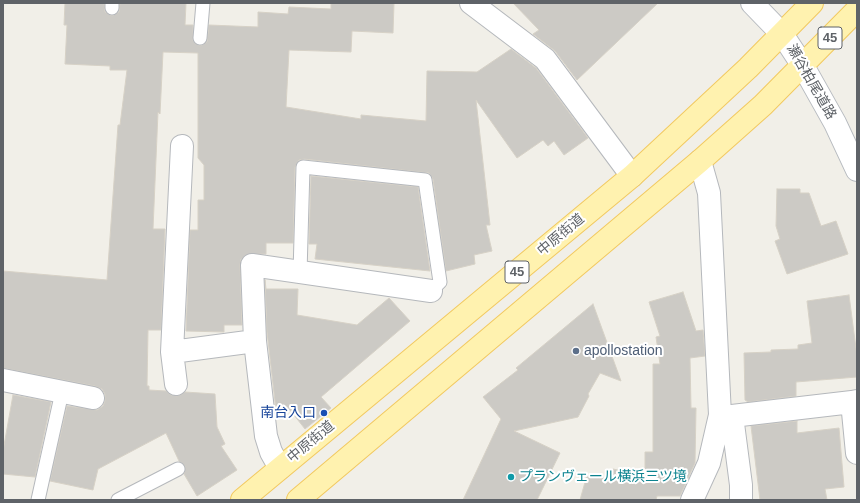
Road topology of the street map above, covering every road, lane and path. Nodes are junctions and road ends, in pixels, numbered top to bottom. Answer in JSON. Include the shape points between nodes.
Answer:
{"nodes":[{"id":1,"x":203,"y":3,"type":"edge"},
{"id":2,"x":471,"y":3,"type":"edge"},
{"id":3,"x":752,"y":3,"type":"edge"},
{"id":4,"x":812,"y":3,"type":"edge"},
{"id":5,"x":857,"y":10,"type":"edge"},
{"id":6,"x":782,"y":34,"type":"junction"},
{"id":7,"x":200,"y":38,"type":"dead end"},
{"id":8,"x":803,"y":66,"type":"junction"},
{"id":9,"x":182,"y":146,"type":"dead end"},
{"id":10,"x":700,"y":161,"type":"junction"},
{"id":11,"x":857,"y":170,"type":"edge"},
{"id":12,"x":632,"y":176,"type":"junction"},
{"id":13,"x":300,"y":273,"type":"junction"},
{"id":14,"x":431,"y":291,"type":"joint"},
{"id":15,"x":255,"y":341,"type":"junction"},
{"id":16,"x":172,"y":352,"type":"junction"},
{"id":17,"x":3,"y":380,"type":"edge"},
{"id":18,"x":176,"y":384,"type":"dead end"},
{"id":19,"x":62,"y":392,"type":"junction"},
{"id":20,"x":93,"y":398,"type":"dead end"},
{"id":21,"x":855,"y":402,"type":"edge"},
{"id":22,"x":726,"y":416,"type":"junction"},
{"id":23,"x":857,"y":453,"type":"edge"},
{"id":24,"x":280,"y":468,"type":"junction"},
{"id":25,"x":178,"y":469,"type":"dead end"},
{"id":26,"x":38,"y":500,"type":"edge"},
{"id":27,"x":118,"y":500,"type":"edge"},
{"id":28,"x":242,"y":500,"type":"edge"},
{"id":29,"x":298,"y":500,"type":"edge"},
{"id":30,"x":692,"y":500,"type":"edge"},
{"id":31,"x":741,"y":500,"type":"edge"}],
"edges":[{"from":1,"to":7,"type":"lane"},
{"from":2,"to":12,"type":"street","via":[[545,59]]},
{"from":3,"to":6,"type":"street","name":"瀬谷柏尾道路"},
{"from":4,"to":6,"type":"main road","name":"中原街道","number":"45"},
{"from":5,"to":8,"type":"main road","number":"45"},
{"from":6,"to":8,"type":"street","name":"瀬谷柏尾道路"},
{"from":6,"to":12,"type":"main road","name":"中原街道","number":"45"},
{"from":8,"to":10,"type":"main road","number":"45"},
{"from":8,"to":11,"type":"street","name":"瀬谷柏尾道路","via":[[835,123]]},
{"from":9,"to":16,"type":"street"},
{"from":10,"to":22,"type":"street","via":[[709,193]]},
{"from":10,"to":29,"type":"main road","number":"45"},
{"from":12,"to":24,"type":"main road","name":"中原街道","number":"45"},
{"from":13,"to":14,"type":"street"},
{"from":13,"to":14,"type":"lane","via":[[303,167],[425,180],[440,282]]},
{"from":13,"to":15,"type":"street","via":[[252,265]]},
{"from":15,"to":16,"type":"street"},
{"from":15,"to":24,"type":"street","via":[[266,436]]},
{"from":16,"to":18,"type":"street"},
{"from":17,"to":19,"type":"street"},
{"from":19,"to":20,"type":"street"},
{"from":19,"to":26,"type":"lane"},
{"from":21,"to":22,"type":"street"},
{"from":21,"to":23,"type":"street"},
{"from":22,"to":30,"type":"street"},
{"from":22,"to":31,"type":"street","via":[[741,485]]},
{"from":24,"to":28,"type":"main road","name":"中原街道","number":"45"},
{"from":25,"to":27,"type":"lane"}]}
